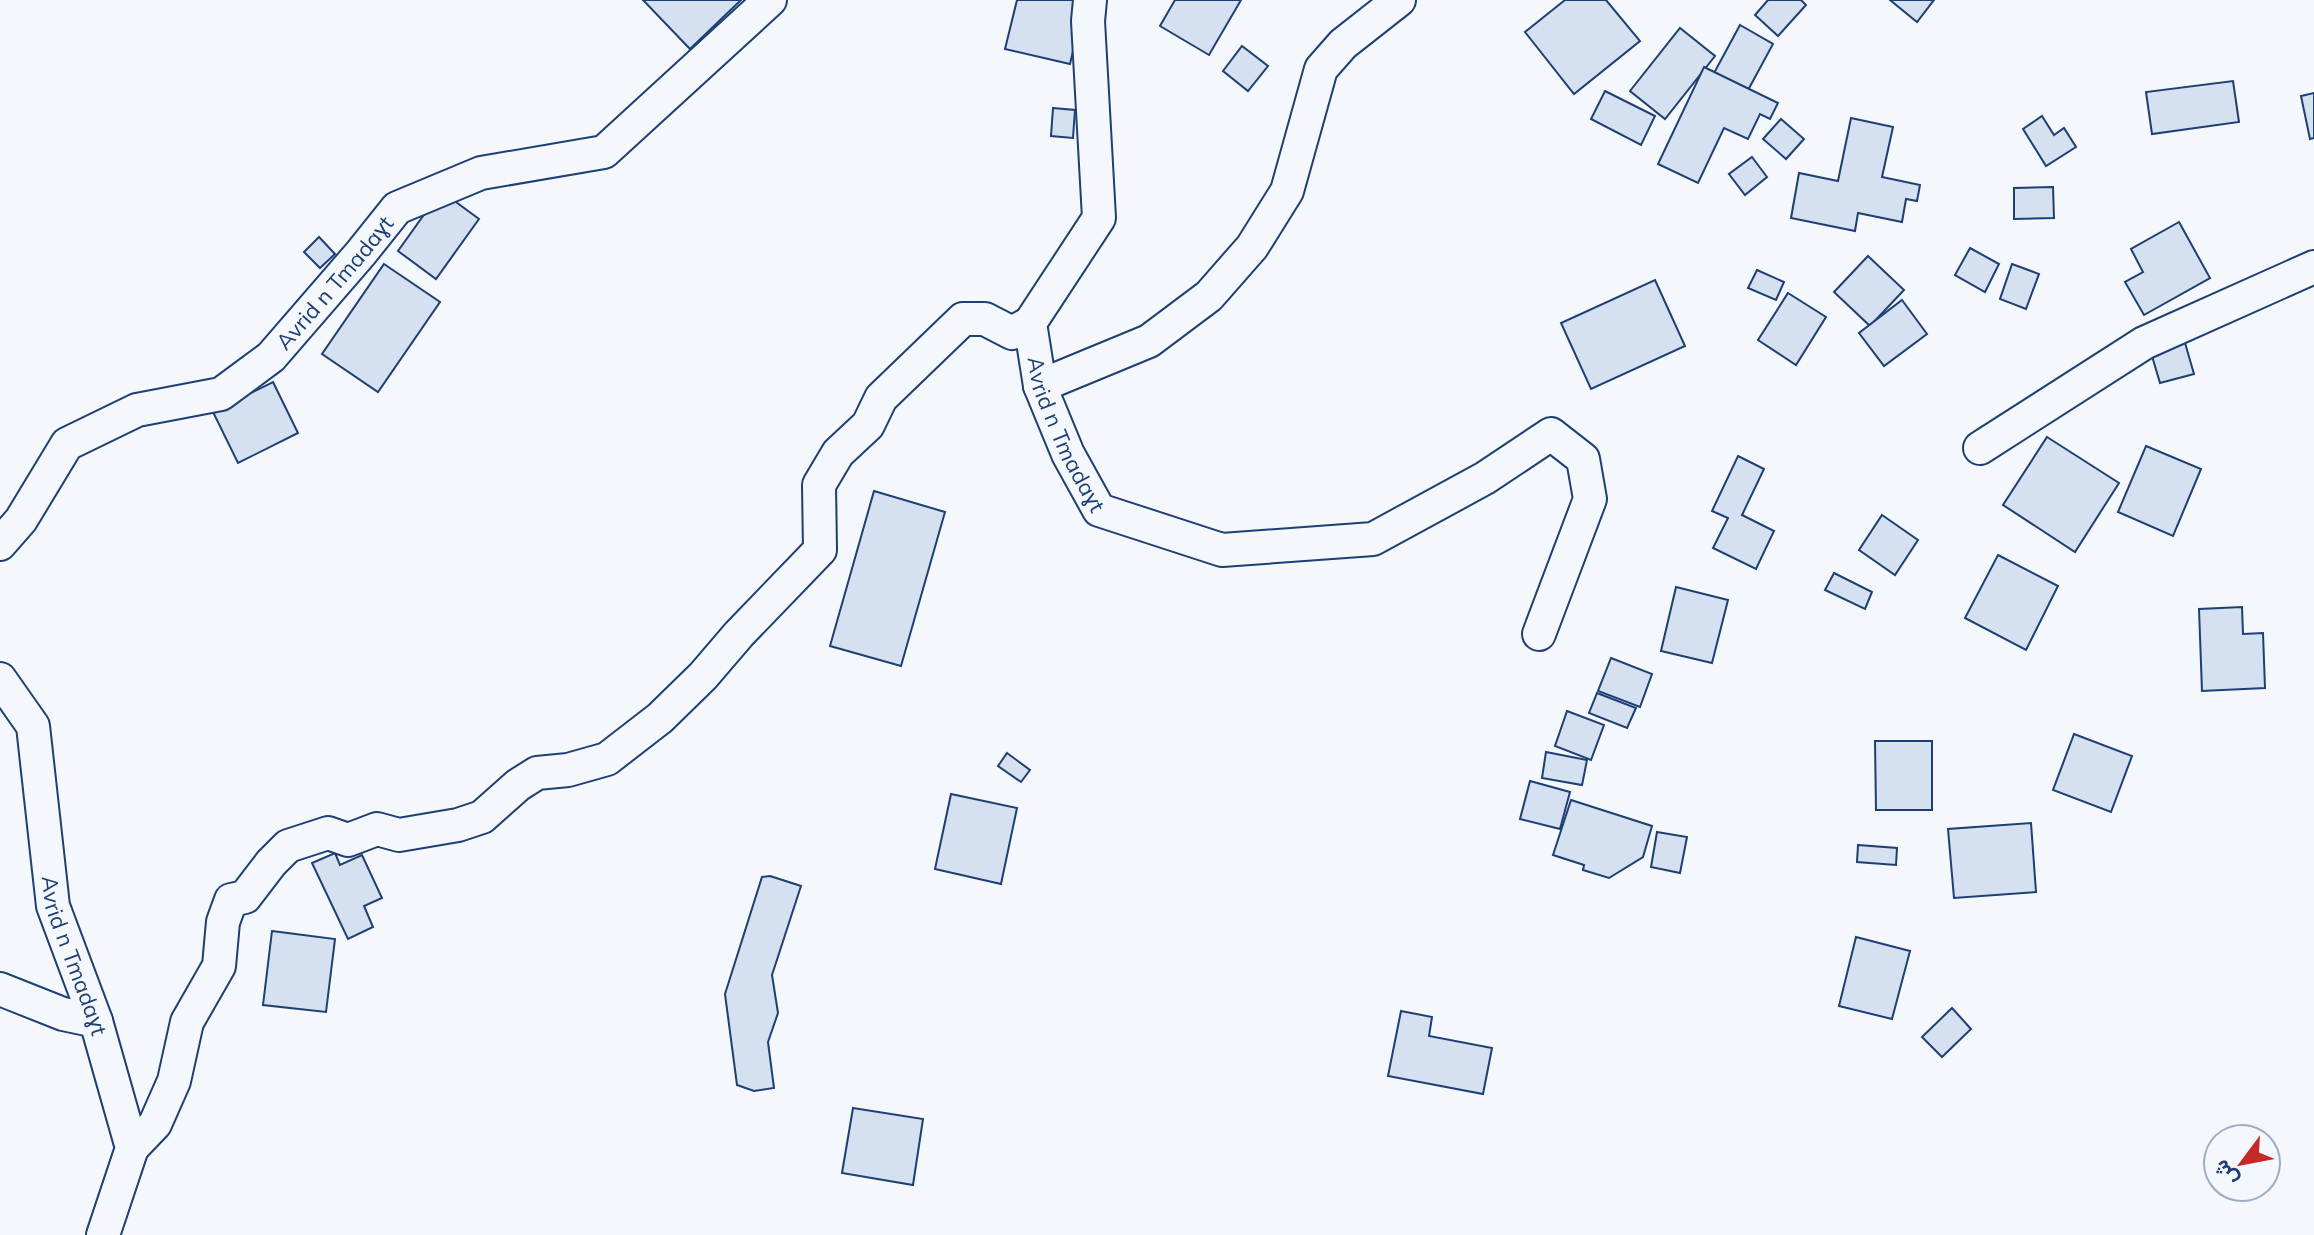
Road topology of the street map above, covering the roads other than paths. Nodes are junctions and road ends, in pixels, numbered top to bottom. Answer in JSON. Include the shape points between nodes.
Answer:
{"nodes":[{"id":1,"x":770,"y":0,"type":"edge"},
{"id":2,"x":1090,"y":0,"type":"edge"},
{"id":3,"x":1399,"y":0,"type":"edge"},
{"id":4,"x":2314,"y":267,"type":"edge"},
{"id":5,"x":1030,"y":323,"type":"junction"},
{"id":6,"x":1040,"y":386,"type":"junction"},
{"id":7,"x":1980,"y":448,"type":"dead end"},
{"id":8,"x":0,"y":544,"type":"edge"},
{"id":9,"x":1539,"y":634,"type":"dead end"},
{"id":10,"x":0,"y":679,"type":"edge"},
{"id":11,"x":0,"y":989,"type":"edge"},
{"id":12,"x":96,"y":1021,"type":"junction"},
{"id":13,"x":132,"y":1148,"type":"junction"},
{"id":14,"x":103,"y":1235,"type":"edge"}],
"edges":[{"from":1,"to":8,"type":"street","name":"Avrid n Tmadaɣt","via":[[604,152],[481,173],[397,208],[271,357],[221,394],[137,410],[67,444],[21,520]]},
{"from":2,"to":5,"type":"street","name":"Avrid n Tmadaɣt","via":[[1099,218]]},
{"from":3,"to":6,"type":"street","via":[[1343,44],[1321,69],[1287,191],[1252,247],[1209,296],[1149,341]]},
{"from":4,"to":7,"type":"street","via":[[2144,343]]},
{"from":5,"to":6,"type":"street","name":"Avrid n Tmadaɣt"},
{"from":5,"to":13,"type":"street","via":[[1012,333],[985,319],[963,319],[881,398],[868,425],[838,453],[819,485],[820,550],[703,676],[607,759],[537,773],[482,817],[458,825],[399,835],[377,829],[348,840],[328,833],[288,846],[245,897],[231,900],[219,966],[187,1022],[174,1081],[155,1124]]},
{"from":6,"to":9,"type":"street","name":"Avrid n Tmadaɣt","via":[[1099,510],[1222,550],[1373,539],[1485,478],[1551,434],[1583,459],[1590,499]]},
{"from":10,"to":12,"type":"street","name":"Avrid n Tmadaɣt","via":[[33,726],[53,906]]},
{"from":11,"to":12,"type":"street"},
{"from":12,"to":13,"type":"street","name":"Avrid n Tmadaɣt"},
{"from":13,"to":14,"type":"street"}]}
